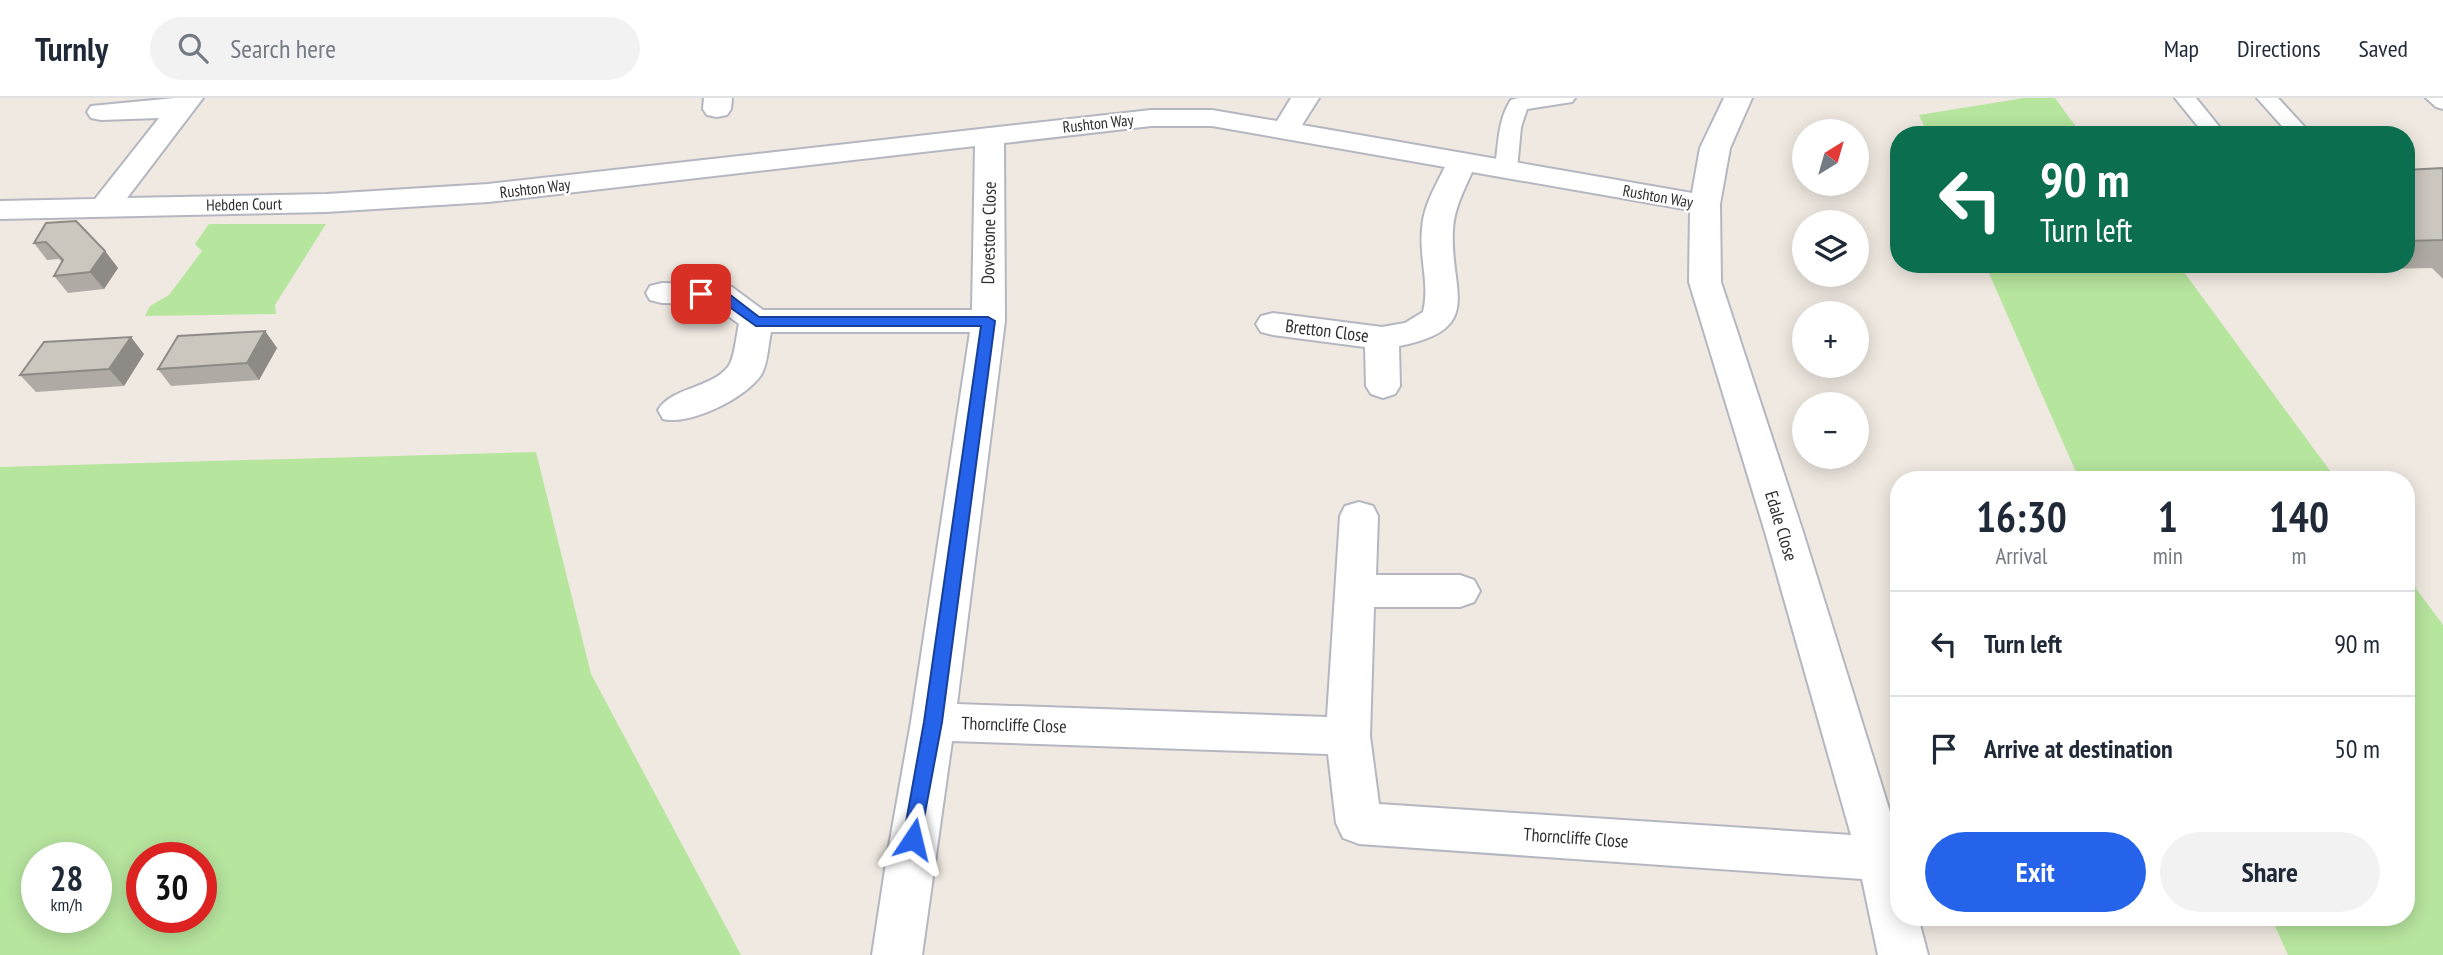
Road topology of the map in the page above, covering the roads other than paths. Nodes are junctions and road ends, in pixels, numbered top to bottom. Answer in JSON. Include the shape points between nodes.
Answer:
{"nodes":[{"id":1,"x":1304,"y":98,"type":"edge"},
{"id":2,"x":1565,"y":98,"type":"edge"},
{"id":3,"x":1738,"y":98,"type":"edge"},
{"id":4,"x":2185,"y":98,"type":"edge"},
{"id":5,"x":2267,"y":98,"type":"edge"},
{"id":6,"x":2436,"y":98,"type":"edge"},
{"id":7,"x":1517,"y":101,"type":"edge"},
{"id":8,"x":186,"y":103,"type":"edge"},
{"id":9,"x":2443,"y":103,"type":"edge"},
{"id":10,"x":101,"y":112,"type":"dead end"},
{"id":11,"x":2208,"y":126,"type":"edge"},
{"id":12,"x":2293,"y":126,"type":"edge"},
{"id":13,"x":1285,"y":130,"type":"junction"},
{"id":14,"x":990,"y":135,"type":"junction"},
{"id":15,"x":1462,"y":162,"type":"junction"},
{"id":16,"x":1506,"y":169,"type":"junction"},
{"id":17,"x":488,"y":193,"type":"joint"},
{"id":18,"x":1705,"y":204,"type":"junction"},
{"id":19,"x":105,"y":206,"type":"junction"},
{"id":20,"x":0,"y":210,"type":"edge"},
{"id":21,"x":662,"y":293,"type":"dead end"},
{"id":22,"x":756,"y":321,"type":"junction"},
{"id":23,"x":988,"y":321,"type":"junction"},
{"id":24,"x":1273,"y":324,"type":"dead end"},
{"id":25,"x":1382,"y":338,"type":"junction"},
{"id":26,"x":1383,"y":386,"type":"dead end"},
{"id":27,"x":676,"y":410,"type":"dead end"},
{"id":28,"x":1359,"y":516,"type":"dead end"},
{"id":29,"x":1355,"y":591,"type":"junction"},
{"id":30,"x":1460,"y":591,"type":"dead end"},
{"id":31,"x":933,"y":722,"type":"junction"},
{"id":32,"x":1348,"y":736,"type":"junction"},
{"id":33,"x":1881,"y":859,"type":"junction"},
{"id":34,"x":1890,"y":898,"type":"edge"},
{"id":35,"x":1896,"y":926,"type":"edge"},
{"id":36,"x":897,"y":955,"type":"edge"},
{"id":37,"x":1903,"y":955,"type":"edge"}],
"edges":[{"from":1,"to":13,"type":"street"},
{"from":2,"to":7,"type":"lane"},
{"from":3,"to":18,"type":"street","name":"Edale Close","via":[[1715,148]]},
{"from":4,"to":11,"type":"lane"},
{"from":5,"to":12,"type":"lane"},
{"from":6,"to":9,"type":"lane"},
{"from":7,"to":16,"type":"lane"},
{"from":8,"to":10,"type":"street"},
{"from":8,"to":19,"type":"street"},
{"from":13,"to":14,"type":"street","name":"Rushton Way","via":[[1212,118],[1151,118]]},
{"from":13,"to":15,"type":"street","name":"Rushton Way"},
{"from":14,"to":17,"type":"street","name":"Rushton Way"},
{"from":14,"to":23,"type":"street","name":"Dovestone Close"},
{"from":15,"to":16,"type":"street","name":"Rushton Way"},
{"from":15,"to":25,"type":"street","name":"Bretton Close","via":[[1436,230],[1444,298],[1438,318],[1414,332]]},
{"from":16,"to":18,"type":"street","name":"Rushton Way"},
{"from":17,"to":19,"type":"street","name":"Hebden Court","via":[[326,203]]},
{"from":18,"to":33,"type":"street","name":"Edale Close","via":[[1705,282]]},
{"from":19,"to":20,"type":"street","name":"Hebden Court"},
{"from":21,"to":22,"type":"street","via":[[720,294]]},
{"from":22,"to":23,"type":"street"},
{"from":22,"to":27,"type":"street","via":[[746,371],[720,392]]},
{"from":23,"to":31,"type":"street","name":"Dovestone Close"},
{"from":24,"to":25,"type":"street","name":"Bretton Close"},
{"from":25,"to":26,"type":"street","name":"Bretton Close"},
{"from":28,"to":29,"type":"street","name":"Thorncliffe Close"},
{"from":29,"to":30,"type":"street"},
{"from":29,"to":32,"type":"street","name":"Thorncliffe Close"},
{"from":31,"to":32,"type":"street","name":"Thorncliffe Close"},
{"from":31,"to":36,"type":"street","name":"Dovestone Close"},
{"from":32,"to":33,"type":"street","name":"Thorncliffe Close","via":[[1359,823]]},
{"from":33,"to":34,"type":"street","name":"Edale Close"},
{"from":35,"to":37,"type":"street","name":"Edale Close"}]}
